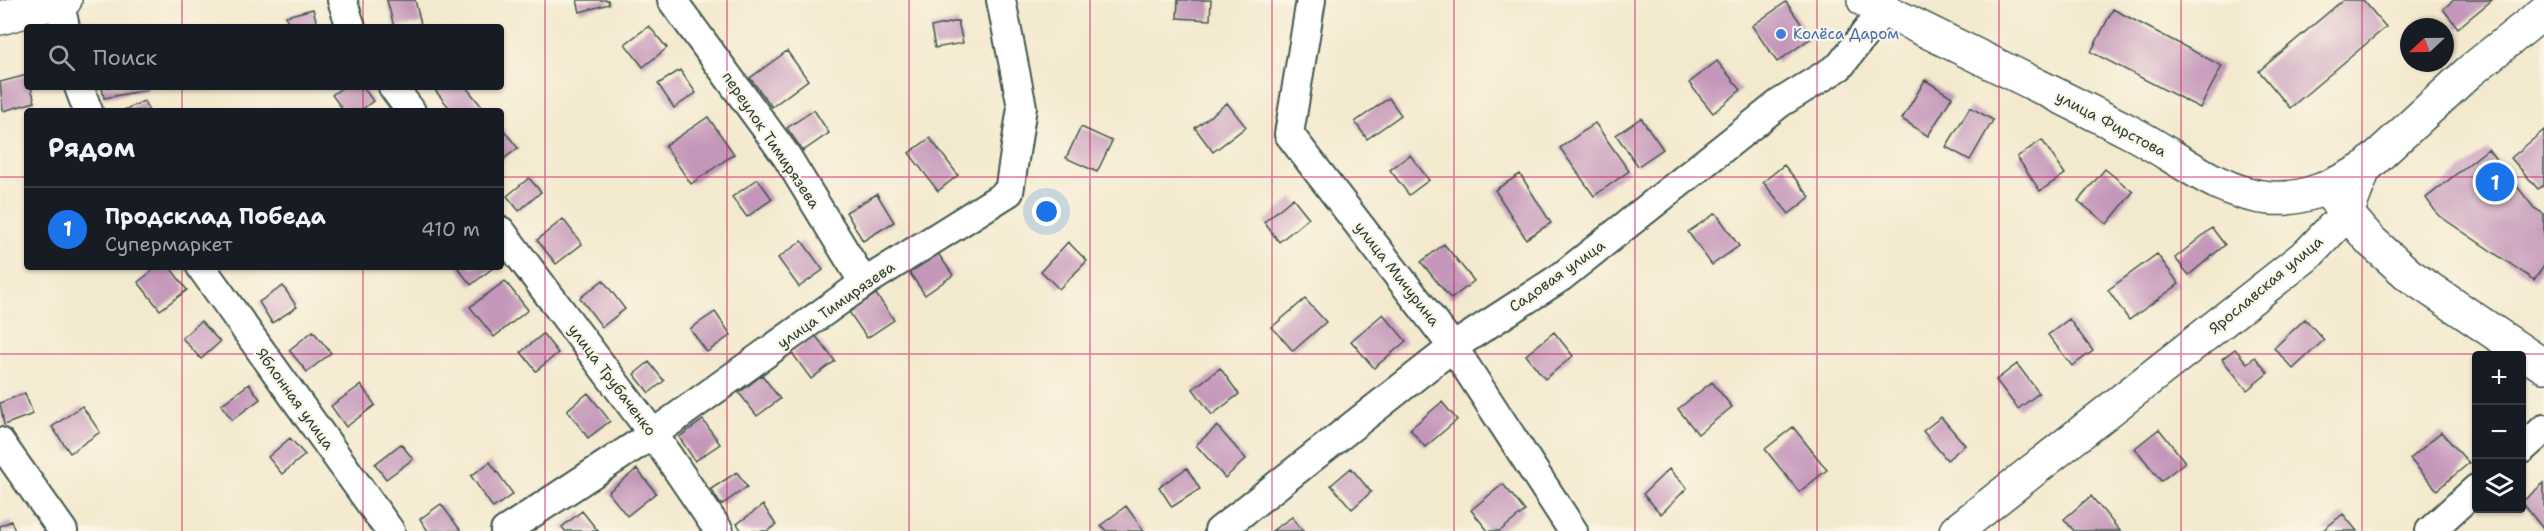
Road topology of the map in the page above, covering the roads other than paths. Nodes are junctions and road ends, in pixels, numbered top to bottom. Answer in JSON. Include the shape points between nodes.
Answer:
{"nodes":[{"id":1,"x":342,"y":0,"type":"edge"},
{"id":2,"x":672,"y":0,"type":"edge"},
{"id":3,"x":1001,"y":0,"type":"edge"},
{"id":4,"x":1311,"y":0,"type":"edge"},
{"id":5,"x":1873,"y":5,"type":"edge"},
{"id":6,"x":63,"y":10,"type":"edge"},
{"id":7,"x":2544,"y":12,"type":"edge"},
{"id":8,"x":0,"y":18,"type":"edge"},
{"id":9,"x":350,"y":24,"type":"edge"},
{"id":10,"x":80,"y":90,"type":"edge"},
{"id":11,"x":395,"y":90,"type":"edge"},
{"id":12,"x":87,"y":108,"type":"edge"},
{"id":13,"x":409,"y":108,"type":"edge"},
{"id":14,"x":2364,"y":169,"type":"junction"},
{"id":15,"x":2325,"y":189,"type":"junction"},
{"id":16,"x":2347,"y":213,"type":"junction"},
{"id":17,"x":504,"y":235,"type":"edge"},
{"id":18,"x":203,"y":270,"type":"edge"},
{"id":19,"x":864,"y":283,"type":"junction"},
{"id":20,"x":1453,"y":347,"type":"junction"},
{"id":21,"x":2544,"y":366,"type":"edge"},
{"id":22,"x":2544,"y":429,"type":"edge"},
{"id":23,"x":653,"y":434,"type":"junction"},
{"id":24,"x":0,"y":442,"type":"edge"},
{"id":25,"x":2526,"y":445,"type":"edge"},
{"id":26,"x":2472,"y":493,"type":"edge"},
{"id":27,"x":63,"y":531,"type":"edge"},
{"id":28,"x":390,"y":531,"type":"edge"},
{"id":29,"x":505,"y":531,"type":"edge"},
{"id":30,"x":719,"y":531,"type":"edge"},
{"id":31,"x":1219,"y":531,"type":"edge"},
{"id":32,"x":1573,"y":531,"type":"edge"},
{"id":33,"x":1956,"y":531,"type":"edge"},
{"id":34,"x":2430,"y":531,"type":"edge"}],
"edges":[{"from":1,"to":9,"type":"street"},
{"from":2,"to":19,"type":"street","name":"переулок Тимирязева","via":[[786,157]]},
{"from":3,"to":19,"type":"street","name":"улица Тимирязева","via":[[1022,107],[1009,192]]},
{"from":4,"to":20,"type":"street","name":"улица Мичурина","via":[[1289,134]]},
{"from":5,"to":15,"type":"main road","name":"улица Фирстова","via":[[2133,133],[2228,186],[2271,198]]},
{"from":5,"to":20,"type":"street","name":"Садовая улица","via":[[1840,66],[1780,103],[1561,277]]},
{"from":6,"to":8,"type":"main road"},
{"from":7,"to":14,"type":"main road","name":"Ярославская улица","via":[[2469,72]]},
{"from":10,"to":12,"type":"street"},
{"from":11,"to":13,"type":"street"},
{"from":14,"to":15,"type":"main road","name":"улица Фирстова"},
{"from":14,"to":16,"type":"main road","name":"Ярославская улица"},
{"from":15,"to":16,"type":"main road"},
{"from":16,"to":21,"type":"main road","via":[[2409,275]]},
{"from":16,"to":33,"type":"main road","name":"Ярославская улица","via":[[2292,268]]},
{"from":17,"to":23,"type":"street","name":"улица Трубаченко"},
{"from":18,"to":28,"type":"street","name":"Яблонная улица"},
{"from":19,"to":23,"type":"street","name":"улица Тимирязева"},
{"from":20,"to":31,"type":"street","name":"Садовая улица"},
{"from":20,"to":32,"type":"street","name":"улица Мичурина"},
{"from":22,"to":25,"type":"street"},
{"from":23,"to":29,"type":"street","name":"улица Тимирязева"},
{"from":23,"to":30,"type":"street","name":"улица Трубаченко"},
{"from":24,"to":27,"type":"street"},
{"from":26,"to":34,"type":"street"}]}
